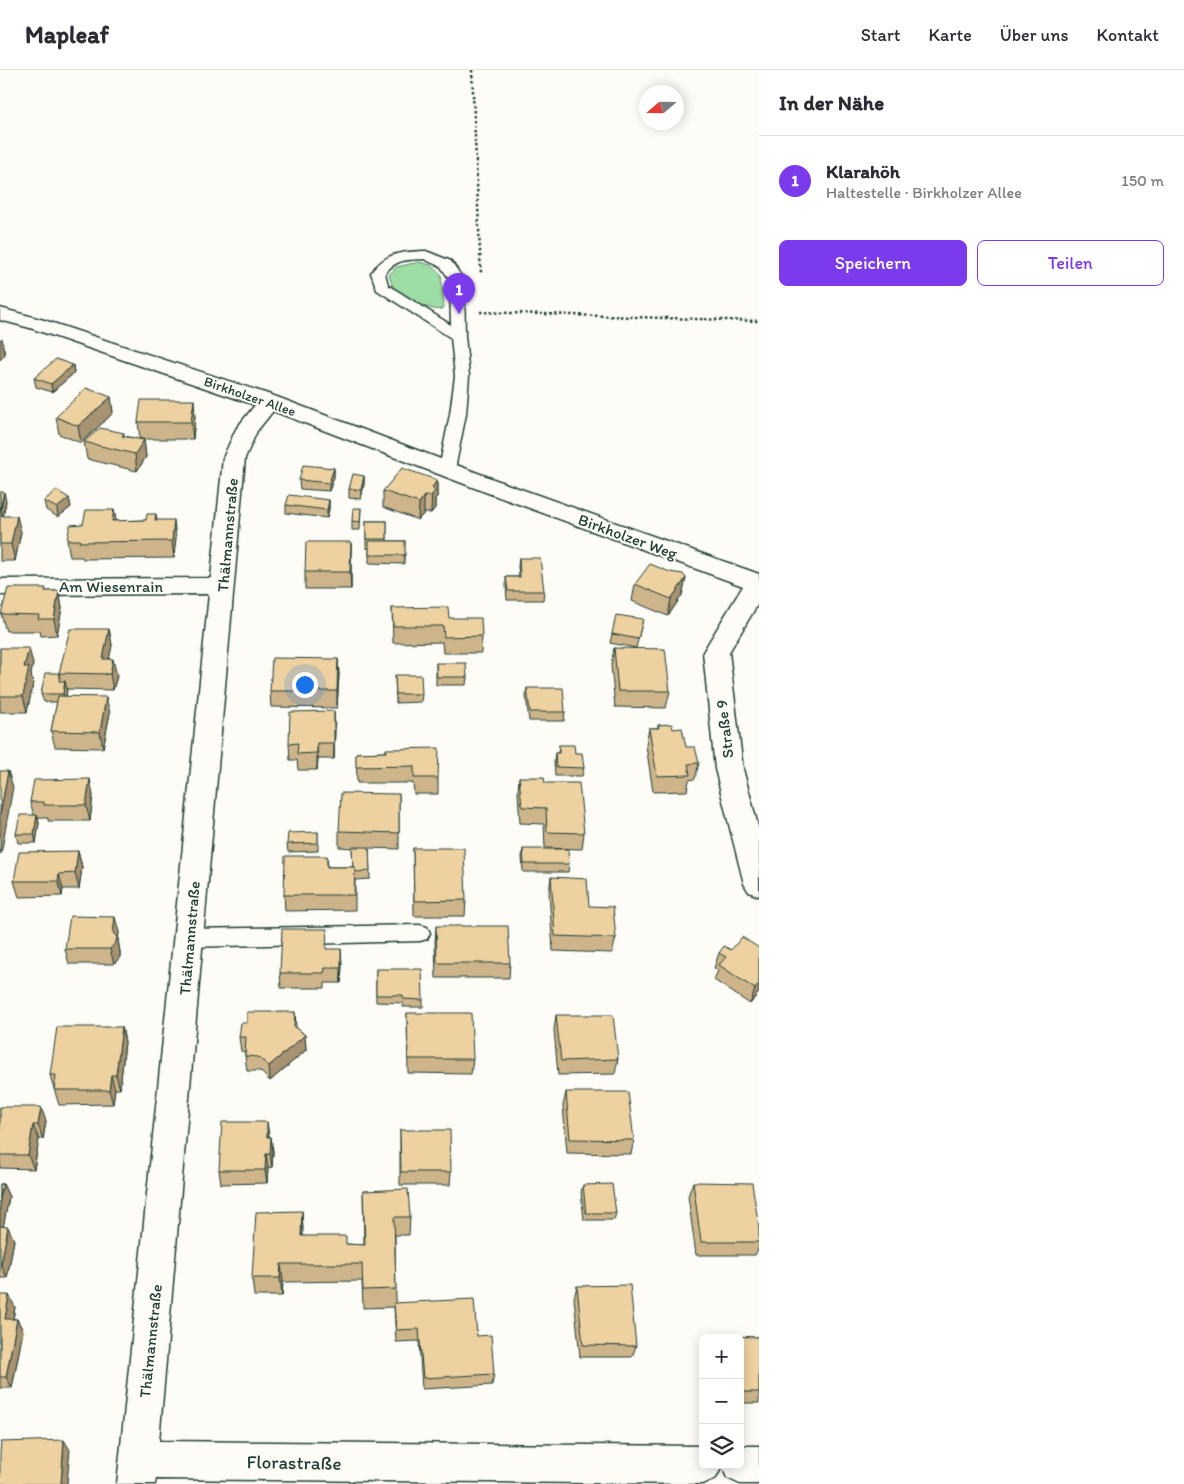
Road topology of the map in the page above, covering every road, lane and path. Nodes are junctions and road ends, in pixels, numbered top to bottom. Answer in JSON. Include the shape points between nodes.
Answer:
{"nodes":[{"id":1,"x":472,"y":70,"type":"edge"},
{"id":2,"x":481,"y":283,"type":"dead end"},
{"id":3,"x":482,"y":312,"type":"dead end"},
{"id":4,"x":0,"y":314,"type":"edge"},
{"id":5,"x":759,"y":320,"type":"edge"},
{"id":6,"x":458,"y":336,"type":"junction"},
{"id":7,"x":269,"y":402,"type":"junction"},
{"id":8,"x":447,"y":470,"type":"junction"},
{"id":9,"x":496,"y":488,"type":"joint"},
{"id":10,"x":759,"y":583,"type":"edge"},
{"id":11,"x":222,"y":586,"type":"junction"},
{"id":12,"x":0,"y":587,"type":"edge"},
{"id":13,"x":759,"y":884,"type":"edge"},
{"id":14,"x":420,"y":933,"type":"dead end"},
{"id":15,"x":190,"y":938,"type":"junction"},
{"id":16,"x":699,"y":1465,"type":"edge"},
{"id":17,"x":744,"y":1465,"type":"edge"},
{"id":18,"x":759,"y":1465,"type":"edge"},
{"id":19,"x":137,"y":1472,"type":"edge"}],
"edges":[{"from":1,"to":2,"type":"path"},
{"from":3,"to":5,"type":"path"},
{"from":4,"to":7,"type":"street","name":"Birkholzer Allee"},
{"from":6,"to":6,"type":"lane","via":[[457,280],[446,264],[426,255],[388,261],[378,273],[382,287]]},
{"from":6,"to":8,"type":"lane","via":[[462,376]]},
{"from":7,"to":8,"type":"street","name":"Birkholzer Allee"},
{"from":7,"to":11,"type":"street","name":"Thälmannstraße","via":[[247,429],[234,458]]},
{"from":8,"to":9,"type":"street","name":"Birkholzer Allee"},
{"from":9,"to":10,"type":"street","name":"Birkholzer Weg"},
{"from":10,"to":13,"type":"street","name":"Straße 9","via":[[716,652],[729,769]]},
{"from":11,"to":12,"type":"street","name":"Am Wiesenrain"},
{"from":11,"to":15,"type":"street","name":"Thälmannstraße"},
{"from":14,"to":15,"type":"lane"},
{"from":15,"to":19,"type":"street","name":"Thälmannstraße"},
{"from":16,"to":19,"type":"street","name":"Florastraße","via":[[569,1464]]},
{"from":17,"to":18,"type":"street"}]}
